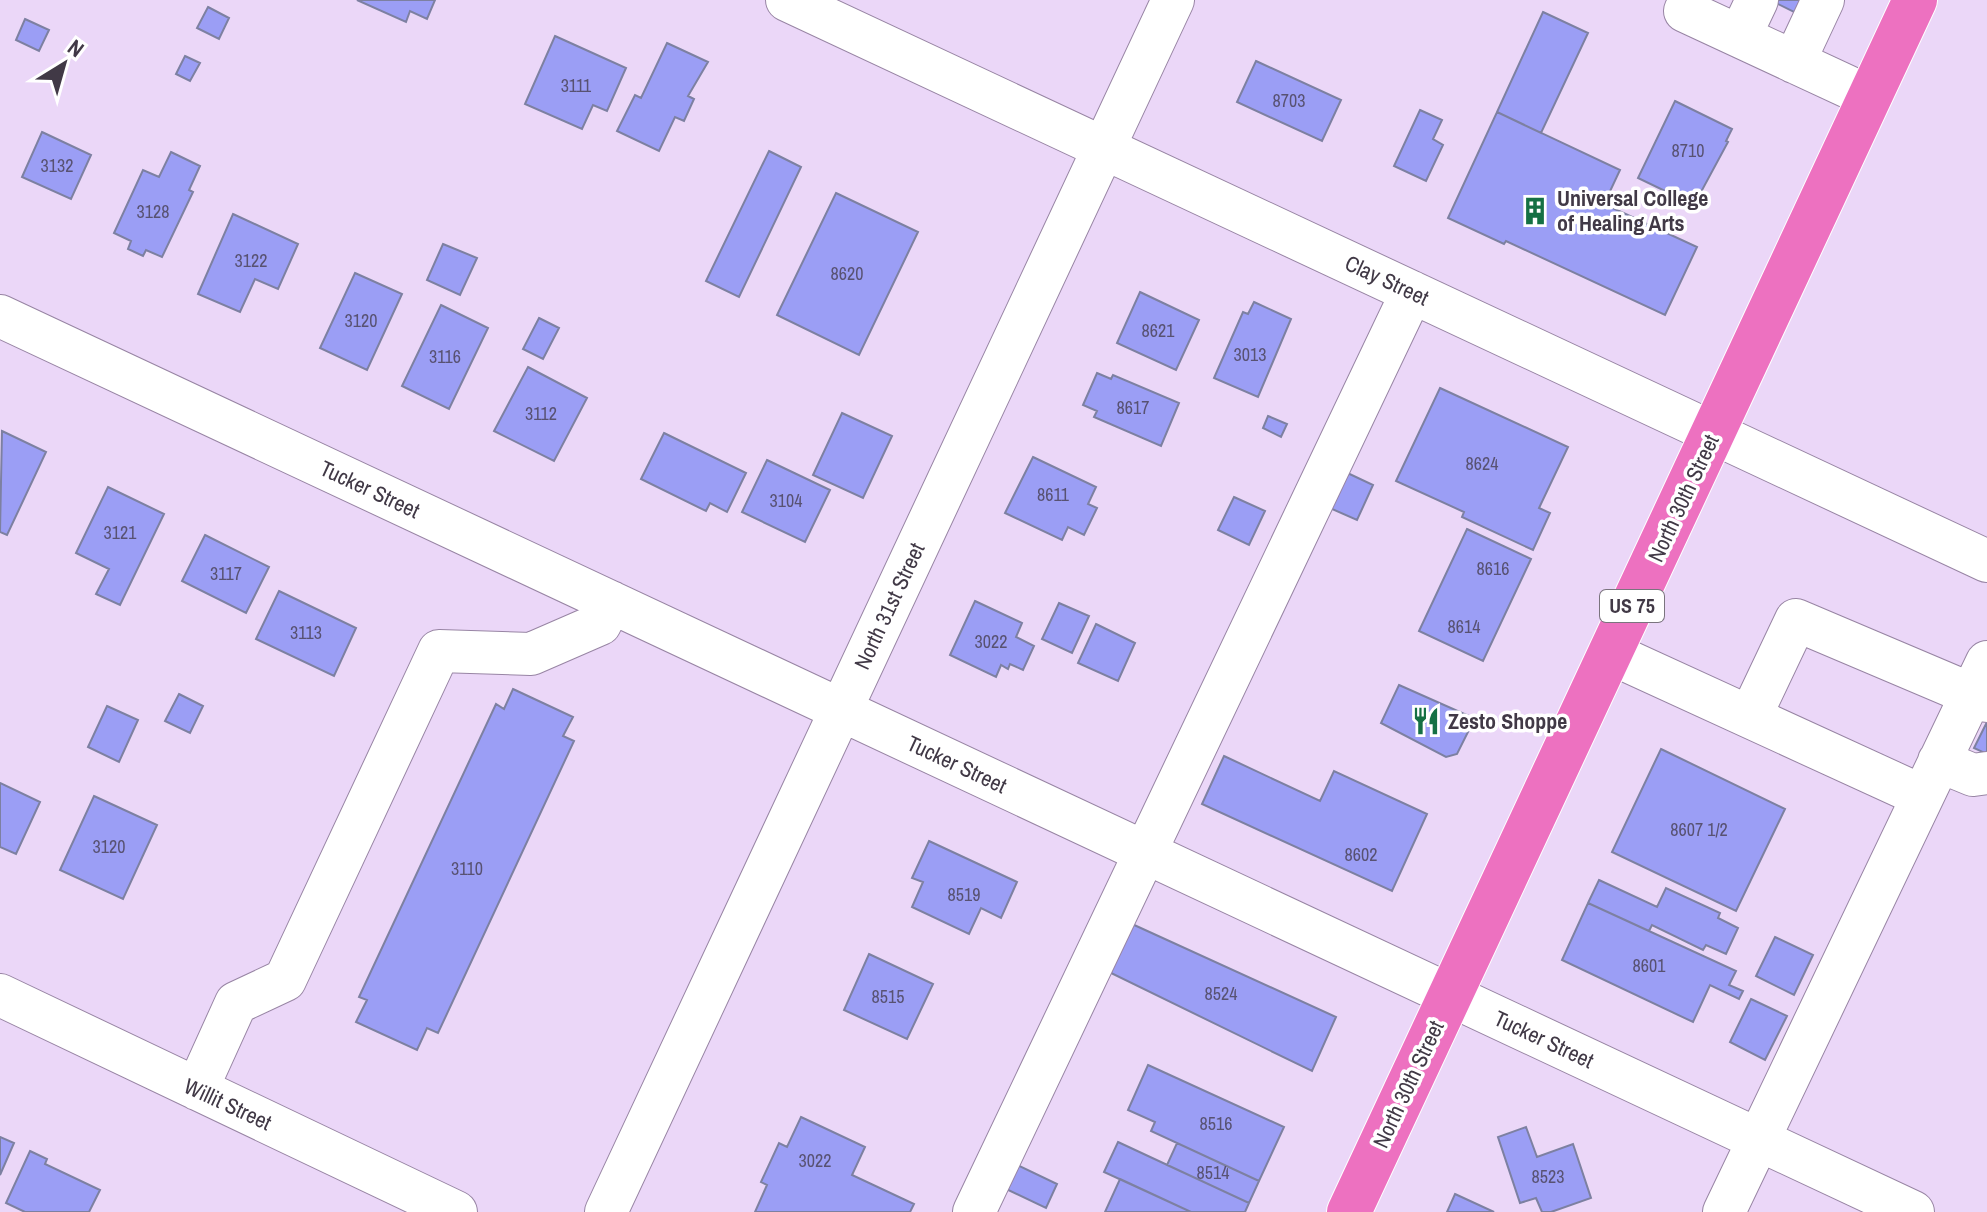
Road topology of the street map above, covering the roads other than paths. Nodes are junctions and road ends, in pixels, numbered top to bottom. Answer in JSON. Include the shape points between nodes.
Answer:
{"nodes":[{"id":1,"x":787,"y":0,"type":"edge"},
{"id":2,"x":1173,"y":0,"type":"edge"},
{"id":3,"x":1690,"y":0,"type":"edge"},
{"id":4,"x":1823,"y":0,"type":"edge"},
{"id":5,"x":1915,"y":0,"type":"edge"},
{"id":6,"x":1748,"y":18,"type":"edge"},
{"id":7,"x":1794,"y":62,"type":"junction"},
{"id":8,"x":1870,"y":97,"type":"junction"},
{"id":9,"x":1104,"y":148,"type":"junction"},
{"id":10,"x":1412,"y":292,"type":"junction"},
{"id":11,"x":0,"y":316,"type":"edge"},
{"id":12,"x":1714,"y":433,"type":"junction"},
{"id":13,"x":1987,"y":561,"type":"edge"},
{"id":14,"x":611,"y":602,"type":"junction"},
{"id":15,"x":1610,"y":653,"type":"junction"},
{"id":16,"x":1982,"y":686,"type":"edge"},
{"id":17,"x":841,"y":709,"type":"junction"},
{"id":18,"x":1750,"y":717,"type":"junction"},
{"id":19,"x":1987,"y":773,"type":"edge"},
{"id":20,"x":1931,"y":778,"type":"junction"},
{"id":21,"x":1148,"y":854,"type":"junction"},
{"id":22,"x":0,"y":995,"type":"edge"},
{"id":23,"x":1450,"y":995,"type":"junction"},
{"id":24,"x":197,"y":1089,"type":"junction"},
{"id":25,"x":1758,"y":1139,"type":"junction"},
{"id":26,"x":456,"y":1212,"type":"edge"},
{"id":27,"x":606,"y":1212,"type":"edge"},
{"id":28,"x":974,"y":1212,"type":"edge"},
{"id":29,"x":1349,"y":1212,"type":"edge"},
{"id":30,"x":1724,"y":1212,"type":"edge"},
{"id":31,"x":1913,"y":1212,"type":"edge"}],
"edges":[{"from":1,"to":9,"type":"street","name":"Clay Street"},
{"from":2,"to":9,"type":"street","name":"North 31st Street"},
{"from":3,"to":6,"type":"street","via":[[1685,11]]},
{"from":4,"to":7,"type":"street"},
{"from":5,"to":8,"type":"highway","name":"North 30th Street","number":"US 75"},
{"from":6,"to":7,"type":"street"},
{"from":7,"to":8,"type":"street"},
{"from":8,"to":12,"type":"highway","name":"North 30th Street","number":"US 75"},
{"from":9,"to":10,"type":"street","name":"Clay Street"},
{"from":9,"to":17,"type":"street","name":"North 31st Street"},
{"from":10,"to":12,"type":"street","name":"Clay Street"},
{"from":10,"to":21,"type":"street"},
{"from":11,"to":14,"type":"street","name":"Tucker Street"},
{"from":12,"to":13,"type":"street","name":"Clay Street"},
{"from":12,"to":15,"type":"highway","name":"North 30th Street","number":"US 75"},
{"from":14,"to":17,"type":"street","name":"Tucker Street"},
{"from":14,"to":24,"type":"street","via":[[600,624],[531,654],[439,651],[285,980],[236,1003]]},
{"from":15,"to":18,"type":"street"},
{"from":15,"to":23,"type":"highway","name":"North 30th Street","number":"US 75"},
{"from":16,"to":18,"type":"street","via":[[1796,620]]},
{"from":16,"to":20,"type":"street"},
{"from":17,"to":21,"type":"street","name":"Tucker Street"},
{"from":17,"to":27,"type":"street","name":"North 31st Street"},
{"from":18,"to":20,"type":"street"},
{"from":19,"to":20,"type":"street"},
{"from":20,"to":25,"type":"street"},
{"from":21,"to":23,"type":"street","name":"Tucker Street"},
{"from":21,"to":28,"type":"street"},
{"from":22,"to":24,"type":"street","name":"Willit Street"},
{"from":23,"to":25,"type":"street","name":"Tucker Street"},
{"from":23,"to":29,"type":"highway","name":"North 30th Street","number":"US 75"},
{"from":24,"to":26,"type":"street","name":"Willit Street"},
{"from":25,"to":30,"type":"street"},
{"from":25,"to":31,"type":"street","name":"Tucker Street"}]}
